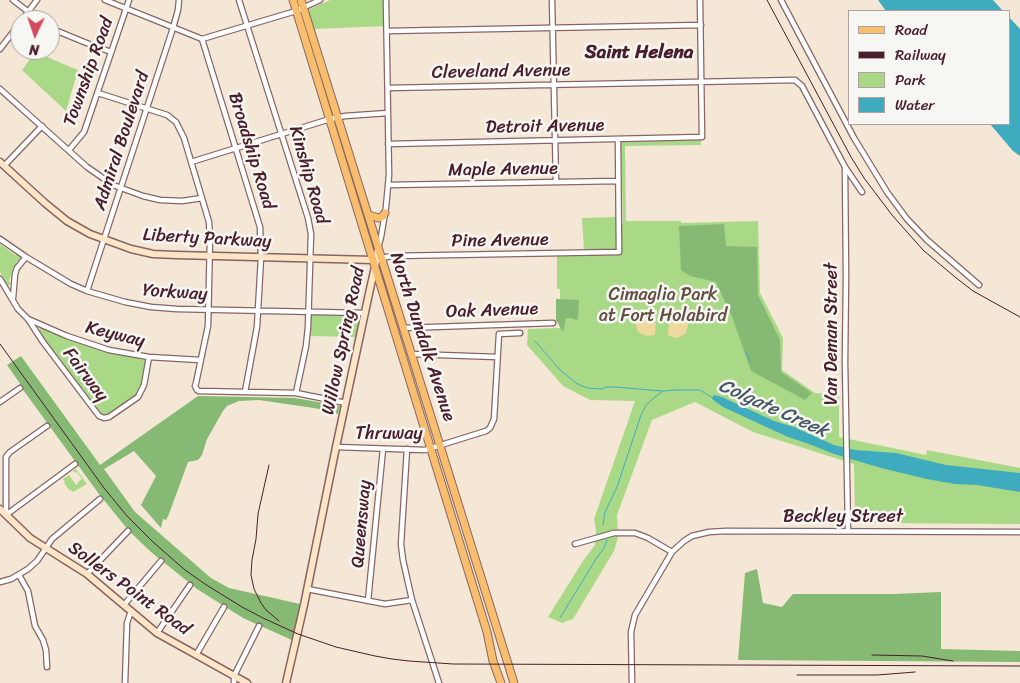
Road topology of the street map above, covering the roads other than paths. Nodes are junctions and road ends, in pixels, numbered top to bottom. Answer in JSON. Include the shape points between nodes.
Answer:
{"nodes":[{"id":1,"x":13,"y":0,"type":"edge"},
{"id":2,"x":105,"y":0,"type":"edge"},
{"id":3,"x":128,"y":0,"type":"edge"},
{"id":4,"x":179,"y":0,"type":"edge"},
{"id":5,"x":239,"y":0,"type":"edge"},
{"id":6,"x":293,"y":0,"type":"edge"},
{"id":7,"x":320,"y":0,"type":"edge"},
{"id":8,"x":386,"y":0,"type":"edge"},
{"id":9,"x":552,"y":0,"type":"edge"},
{"id":10,"x":700,"y":0,"type":"edge"},
{"id":11,"x":781,"y":0,"type":"edge"},
{"id":12,"x":300,"y":6,"type":"edge"},
{"id":13,"x":126,"y":8,"type":"junction"},
{"id":14,"x":26,"y":10,"type":"edge"},
{"id":15,"x":247,"y":25,"type":"junction"},
{"id":16,"x":701,"y":25,"type":"junction"},
{"id":17,"x":173,"y":28,"type":"junction"},
{"id":18,"x":553,"y":28,"type":"junction"},
{"id":19,"x":386,"y":31,"type":"junction"},
{"id":20,"x":60,"y":32,"type":"edge"},
{"id":21,"x":10,"y":36,"type":"edge"},
{"id":22,"x":202,"y":39,"type":"junction"},
{"id":23,"x":0,"y":49,"type":"edge"},
{"id":24,"x":112,"y":52,"type":"junction"},
{"id":25,"x":702,"y":81,"type":"junction"},
{"id":26,"x":554,"y":85,"type":"junction"},
{"id":27,"x":388,"y":88,"type":"junction"},
{"id":28,"x":0,"y":89,"type":"edge"},
{"id":29,"x":98,"y":93,"type":"junction"},
{"id":30,"x":147,"y":109,"type":"junction"},
{"id":31,"x":388,"y":114,"type":"junction"},
{"id":32,"x":334,"y":118,"type":"junction"},
{"id":33,"x":42,"y":126,"type":"junction"},
{"id":34,"x":282,"y":134,"type":"junction"},
{"id":35,"x":618,"y":139,"type":"junction"},
{"id":36,"x":555,"y":141,"type":"junction"},
{"id":37,"x":388,"y":144,"type":"junction"},
{"id":38,"x":236,"y":148,"type":"junction"},
{"id":39,"x":69,"y":150,"type":"junction"},
{"id":40,"x":192,"y":162,"type":"junction"},
{"id":41,"x":2,"y":164,"type":"edge"},
{"id":42,"x":845,"y":167,"type":"junction"},
{"id":43,"x":618,"y":181,"type":"junction"},
{"id":44,"x":556,"y":182,"type":"junction"},
{"id":45,"x":388,"y":186,"type":"junction"},
{"id":46,"x":121,"y":189,"type":"junction"},
{"id":47,"x":862,"y":192,"type":"dead end"},
{"id":48,"x":202,"y":198,"type":"junction"},
{"id":49,"x":386,"y":213,"type":"junction"},
{"id":50,"x":368,"y":215,"type":"junction"},
{"id":51,"x":0,"y":239,"type":"edge"},
{"id":52,"x":104,"y":239,"type":"junction"},
{"id":53,"x":378,"y":249,"type":"junction"},
{"id":54,"x":210,"y":256,"type":"junction"},
{"id":55,"x":26,"y":257,"type":"junction"},
{"id":56,"x":260,"y":258,"type":"junction"},
{"id":57,"x":310,"y":258,"type":"junction"},
{"id":58,"x":377,"y":261,"type":"junction"},
{"id":59,"x":0,"y":279,"type":"edge"},
{"id":60,"x":979,"y":285,"type":"dead end"},
{"id":61,"x":87,"y":291,"type":"junction"},
{"id":62,"x":13,"y":299,"type":"junction"},
{"id":63,"x":209,"y":310,"type":"junction"},
{"id":64,"x":259,"y":310,"type":"junction"},
{"id":65,"x":308,"y":312,"type":"junction"},
{"id":66,"x":365,"y":313,"type":"junction"},
{"id":67,"x":28,"y":319,"type":"junction"},
{"id":68,"x":552,"y":323,"type":"dead end"},
{"id":69,"x":403,"y":328,"type":"junction"},
{"id":70,"x":520,"y":333,"type":"dead end"},
{"id":71,"x":411,"y":354,"type":"junction"},
{"id":72,"x":149,"y":357,"type":"junction"},
{"id":73,"x":497,"y":357,"type":"junction"},
{"id":74,"x":200,"y":360,"type":"junction"},
{"id":75,"x":20,"y":388,"type":"dead end"},
{"id":76,"x":245,"y":392,"type":"junction"},
{"id":77,"x":296,"y":393,"type":"junction"},
{"id":78,"x":0,"y":402,"type":"edge"},
{"id":79,"x":346,"y":403,"type":"junction"},
{"id":80,"x":47,"y":426,"type":"dead end"},
{"id":81,"x":440,"y":446,"type":"junction"},
{"id":82,"x":336,"y":447,"type":"junction"},
{"id":83,"x":430,"y":448,"type":"junction"},
{"id":84,"x":383,"y":449,"type":"junction"},
{"id":85,"x":407,"y":449,"type":"junction"},
{"id":86,"x":75,"y":464,"type":"dead end"},
{"id":87,"x":100,"y":499,"type":"dead end"},
{"id":88,"x":0,"y":509,"type":"edge"},
{"id":89,"x":6,"y":515,"type":"junction"},
{"id":90,"x":128,"y":531,"type":"dead end"},
{"id":91,"x":848,"y":531,"type":"junction"},
{"id":92,"x":1020,"y":532,"type":"edge"},
{"id":93,"x":575,"y":544,"type":"dead end"},
{"id":94,"x":46,"y":548,"type":"junction"},
{"id":95,"x":672,"y":552,"type":"junction"},
{"id":96,"x":161,"y":561,"type":"dead end"},
{"id":97,"x":87,"y":574,"type":"junction"},
{"id":98,"x":19,"y":575,"type":"junction"},
{"id":99,"x":0,"y":582,"type":"edge"},
{"id":100,"x":190,"y":585,"type":"dead end"},
{"id":101,"x":307,"y":589,"type":"junction"},
{"id":102,"x":412,"y":600,"type":"junction"},
{"id":103,"x":368,"y":601,"type":"junction"},
{"id":104,"x":124,"y":604,"type":"junction"},
{"id":105,"x":224,"y":607,"type":"dead end"},
{"id":106,"x":131,"y":611,"type":"junction"},
{"id":107,"x":259,"y":626,"type":"dead end"},
{"id":108,"x":157,"y":633,"type":"junction"},
{"id":109,"x":196,"y":655,"type":"junction"},
{"id":110,"x":47,"y":667,"type":"dead end"},
{"id":111,"x":234,"y":679,"type":"edge"},
{"id":112,"x":125,"y":683,"type":"edge"},
{"id":113,"x":247,"y":683,"type":"edge"},
{"id":114,"x":286,"y":683,"type":"edge"},
{"id":115,"x":438,"y":683,"type":"edge"},
{"id":116,"x":501,"y":683,"type":"edge"},
{"id":117,"x":514,"y":683,"type":"edge"},
{"id":118,"x":632,"y":683,"type":"edge"}],
"edges":[{"from":1,"to":14,"type":"street"},
{"from":2,"to":13,"type":"street"},
{"from":3,"to":13,"type":"street","name":"Township Road"},
{"from":4,"to":17,"type":"street","name":"Admiral Boulevard"},
{"from":5,"to":15,"type":"street","name":"Kinship Road"},
{"from":6,"to":12,"type":"main road","name":"North Dundalk Avenue"},
{"from":7,"to":12,"type":"street"},
{"from":8,"to":19,"type":"street","name":"Willow Spring Road"},
{"from":9,"to":18,"type":"street"},
{"from":10,"to":16,"type":"street"},
{"from":11,"to":60,"type":"street","via":[[854,138],[887,192],[907,219]]},
{"from":12,"to":15,"type":"street"},
{"from":12,"to":32,"type":"main road","name":"North Dundalk Avenue"},
{"from":13,"to":17,"type":"street"},
{"from":13,"to":24,"type":"street","name":"Township Road"},
{"from":15,"to":22,"type":"street"},
{"from":15,"to":34,"type":"street","name":"Kinship Road"},
{"from":16,"to":18,"type":"street"},
{"from":16,"to":25,"type":"street"},
{"from":17,"to":22,"type":"street"},
{"from":17,"to":30,"type":"street","name":"Admiral Boulevard"},
{"from":18,"to":19,"type":"street"},
{"from":18,"to":26,"type":"street"},
{"from":19,"to":27,"type":"street","name":"Willow Spring Road"},
{"from":20,"to":24,"type":"street"},
{"from":21,"to":23,"type":"street"},
{"from":22,"to":38,"type":"street","name":"Broadship Road"},
{"from":24,"to":29,"type":"street","name":"Township Road"},
{"from":25,"to":26,"type":"street","name":"Cleveland Avenue"},
{"from":25,"to":35,"type":"street","name":"Detroit Avenue","via":[[702,137]]},
{"from":25,"to":42,"type":"street","name":"Cleveland Avenue","via":[[795,80],[802,86]]},
{"from":26,"to":27,"type":"street","name":"Cleveland Avenue"},
{"from":26,"to":36,"type":"street"},
{"from":27,"to":31,"type":"street","name":"Willow Spring Road"},
{"from":28,"to":33,"type":"street"},
{"from":29,"to":30,"type":"street"},
{"from":29,"to":39,"type":"street","name":"Township Road","via":[[84,132]]},
{"from":30,"to":40,"type":"street","via":[[167,115],[176,122]]},
{"from":30,"to":46,"type":"street","name":"Admiral Boulevard"},
{"from":31,"to":32,"type":"street"},
{"from":31,"to":37,"type":"street","name":"Willow Spring Road"},
{"from":32,"to":34,"type":"street"},
{"from":32,"to":50,"type":"main road","name":"North Dundalk Avenue"},
{"from":32,"to":58,"type":"main road","name":"North Dundalk Avenue"},
{"from":33,"to":39,"type":"street"},
{"from":33,"to":41,"type":"street"},
{"from":34,"to":38,"type":"street"},
{"from":34,"to":57,"type":"street","name":"Kinship Road","via":[[309,223]]},
{"from":35,"to":36,"type":"street","name":"Detroit Avenue"},
{"from":35,"to":43,"type":"street"},
{"from":36,"to":37,"type":"street","name":"Detroit Avenue"},
{"from":36,"to":44,"type":"street"},
{"from":37,"to":45,"type":"street","name":"Willow Spring Road"},
{"from":38,"to":40,"type":"street"},
{"from":38,"to":56,"type":"street","name":"Broadship Road","via":[[260,227]]},
{"from":39,"to":46,"type":"street","via":[[87,167]]},
{"from":40,"to":48,"type":"street"},
{"from":41,"to":52,"type":"street","name":"Liberty Parkway","via":[[68,220]]},
{"from":42,"to":47,"type":"street"},
{"from":42,"to":91,"type":"street","name":"Van Deman Street"},
{"from":43,"to":44,"type":"street","name":"Maple Avenue"},
{"from":43,"to":58,"type":"street","name":"Pine Avenue","via":[[619,252],[401,256]]},
{"from":44,"to":45,"type":"street","name":"Maple Avenue"},
{"from":45,"to":49,"type":"street","name":"Willow Spring Road"},
{"from":46,"to":48,"type":"street","via":[[160,200]]},
{"from":46,"to":52,"type":"street","name":"Admiral Boulevard"},
{"from":48,"to":54,"type":"street","via":[[209,226]]},
{"from":49,"to":50,"type":"main road","via":[[379,218]]},
{"from":49,"to":53,"type":"street","name":"Willow Spring Road"},
{"from":50,"to":53,"type":"main road","name":"North Dundalk Avenue"},
{"from":51,"to":55,"type":"street","name":"Yorkway"},
{"from":52,"to":54,"type":"street","name":"Liberty Parkway","via":[[153,254]]},
{"from":52,"to":61,"type":"street","name":"Admiral Boulevard"},
{"from":53,"to":58,"type":"main road","name":"North Dundalk Avenue"},
{"from":54,"to":56,"type":"street","name":"Liberty Parkway"},
{"from":54,"to":63,"type":"street"},
{"from":55,"to":61,"type":"street","name":"Yorkway"},
{"from":55,"to":62,"type":"street","via":[[15,274]]},
{"from":56,"to":57,"type":"street","name":"Liberty Parkway"},
{"from":56,"to":64,"type":"street","name":"Broadship Road"},
{"from":57,"to":58,"type":"street","name":"Liberty Parkway"},
{"from":57,"to":65,"type":"street","name":"Kinship Road"},
{"from":58,"to":66,"type":"street","name":"Willow Spring Road"},
{"from":58,"to":69,"type":"main road","name":"North Dundalk Avenue"},
{"from":58,"to":83,"type":"main road","name":"North Dundalk Avenue"},
{"from":59,"to":62,"type":"street","name":"Fairway"},
{"from":61,"to":63,"type":"street","name":"Yorkway","via":[[151,307]]},
{"from":62,"to":67,"type":"street","name":"Fairway"},
{"from":63,"to":64,"type":"street","name":"Yorkway"},
{"from":63,"to":74,"type":"street"},
{"from":64,"to":65,"type":"street","name":"Yorkway"},
{"from":64,"to":76,"type":"street","name":"Broadship Road"},
{"from":65,"to":66,"type":"street","name":"Yorkway"},
{"from":65,"to":77,"type":"street","name":"Kinship Road","via":[[306,346]]},
{"from":66,"to":79,"type":"street","name":"Willow Spring Road"},
{"from":67,"to":72,"type":"street","name":"Keyway","via":[[85,343]]},
{"from":67,"to":72,"type":"street","name":"Fairway","via":[[102,417],[109,417],[138,397],[144,386]]},
{"from":68,"to":69,"type":"street","name":"Oak Avenue"},
{"from":69,"to":71,"type":"main road","name":"North Dundalk Avenue"},
{"from":70,"to":73,"type":"street","via":[[499,334]]},
{"from":71,"to":73,"type":"street"},
{"from":71,"to":81,"type":"main road","name":"North Dundalk Avenue"},
{"from":72,"to":74,"type":"street","name":"Keyway"},
{"from":73,"to":81,"type":"street","name":"Thruway","via":[[494,419],[490,428]]},
{"from":74,"to":76,"type":"street","via":[[197,390]]},
{"from":75,"to":78,"type":"street"},
{"from":76,"to":77,"type":"street"},
{"from":77,"to":79,"type":"street"},
{"from":79,"to":82,"type":"street","name":"Willow Spring Road"},
{"from":80,"to":89,"type":"street","via":[[6,457]]},
{"from":81,"to":83,"type":"street","name":"Thruway"},
{"from":81,"to":117,"type":"main road","name":"North Dundalk Avenue"},
{"from":82,"to":84,"type":"street","name":"Thruway"},
{"from":82,"to":101,"type":"street","name":"Willow Spring Road"},
{"from":83,"to":85,"type":"street","name":"Thruway"},
{"from":83,"to":116,"type":"main road","name":"North Dundalk Avenue"},
{"from":84,"to":85,"type":"street","name":"Thruway"},
{"from":84,"to":103,"type":"street","name":"Queensway"},
{"from":85,"to":102,"type":"street","via":[[402,550]]},
{"from":86,"to":89,"type":"street"},
{"from":87,"to":94,"type":"street","via":[[52,539]]},
{"from":88,"to":89,"type":"street","name":"Sollers Point Road"},
{"from":89,"to":94,"type":"street","name":"Sollers Point Road"},
{"from":90,"to":97,"type":"street"},
{"from":91,"to":92,"type":"street","name":"Beckley Street"},
{"from":91,"to":95,"type":"street","name":"Beckley Street","via":[[709,532],[692,536]]},
{"from":93,"to":95,"type":"street","via":[[614,533],[633,533]]},
{"from":94,"to":97,"type":"street","name":"Sollers Point Road"},
{"from":94,"to":98,"type":"street","via":[[37,561]]},
{"from":95,"to":118,"type":"street","name":"Beckley Street","via":[[633,618]]},
{"from":96,"to":104,"type":"street"},
{"from":97,"to":104,"type":"street","name":"Sollers Point Road"},
{"from":98,"to":99,"type":"street"},
{"from":98,"to":110,"type":"street","via":[[28,591],[35,626],[44,643]]},
{"from":100,"to":108,"type":"street"},
{"from":101,"to":103,"type":"street"},
{"from":101,"to":114,"type":"street","name":"Willow Spring Road"},
{"from":102,"to":103,"type":"street","via":[[392,603]]},
{"from":102,"to":115,"type":"street"},
{"from":104,"to":106,"type":"street","name":"Sollers Point Road"},
{"from":105,"to":109,"type":"street"},
{"from":106,"to":108,"type":"street","name":"Sollers Point Road"},
{"from":106,"to":112,"type":"street","via":[[127,623]]},
{"from":107,"to":111,"type":"street"},
{"from":108,"to":109,"type":"street","name":"Sollers Point Road"},
{"from":109,"to":111,"type":"street","name":"Sollers Point Road"},
{"from":111,"to":113,"type":"street","name":"Sollers Point Road"}]}
